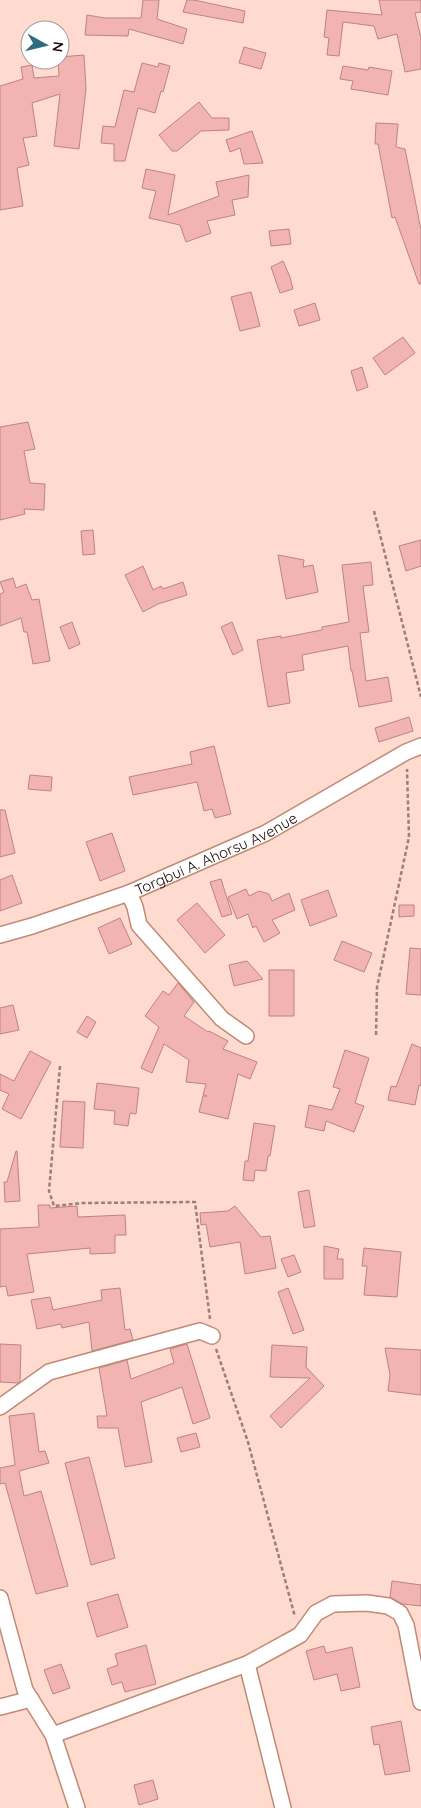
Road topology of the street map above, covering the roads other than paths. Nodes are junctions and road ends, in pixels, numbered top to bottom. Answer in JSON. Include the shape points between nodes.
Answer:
{"nodes":[{"id":1,"x":421,"y":746,"type":"edge"},
{"id":2,"x":129,"y":893,"type":"junction"},
{"id":3,"x":0,"y":935,"type":"edge"},
{"id":4,"x":246,"y":1036,"type":"dead end"},
{"id":5,"x":212,"y":1336,"type":"dead end"},
{"id":6,"x":0,"y":1407,"type":"edge"},
{"id":7,"x":0,"y":1598,"type":"edge"},
{"id":8,"x":247,"y":1664,"type":"junction"},
{"id":9,"x":31,"y":1699,"type":"junction"},
{"id":10,"x":421,"y":1702,"type":"edge"},
{"id":11,"x":0,"y":1707,"type":"edge"},
{"id":12,"x":53,"y":1735,"type":"junction"},
{"id":13,"x":77,"y":1808,"type":"edge"},
{"id":14,"x":283,"y":1808,"type":"edge"}],
"edges":[{"from":1,"to":2,"type":"street","name":"Torgbui A. Ahorsu Avenue","via":[[266,833]]},
{"from":2,"to":3,"type":"street","name":"Torgbui A. Ahorsu Avenue"},
{"from":2,"to":4,"type":"street","via":[[139,925],[222,1019]]},
{"from":5,"to":6,"type":"street","via":[[200,1330],[49,1372]]},
{"from":7,"to":9,"type":"street"},
{"from":8,"to":10,"type":"street","via":[[300,1635],[316,1613],[333,1604],[388,1606],[400,1613],[406,1625]]},
{"from":8,"to":12,"type":"street"},
{"from":8,"to":14,"type":"street"},
{"from":9,"to":11,"type":"street"},
{"from":9,"to":12,"type":"street"},
{"from":12,"to":13,"type":"street"}]}
